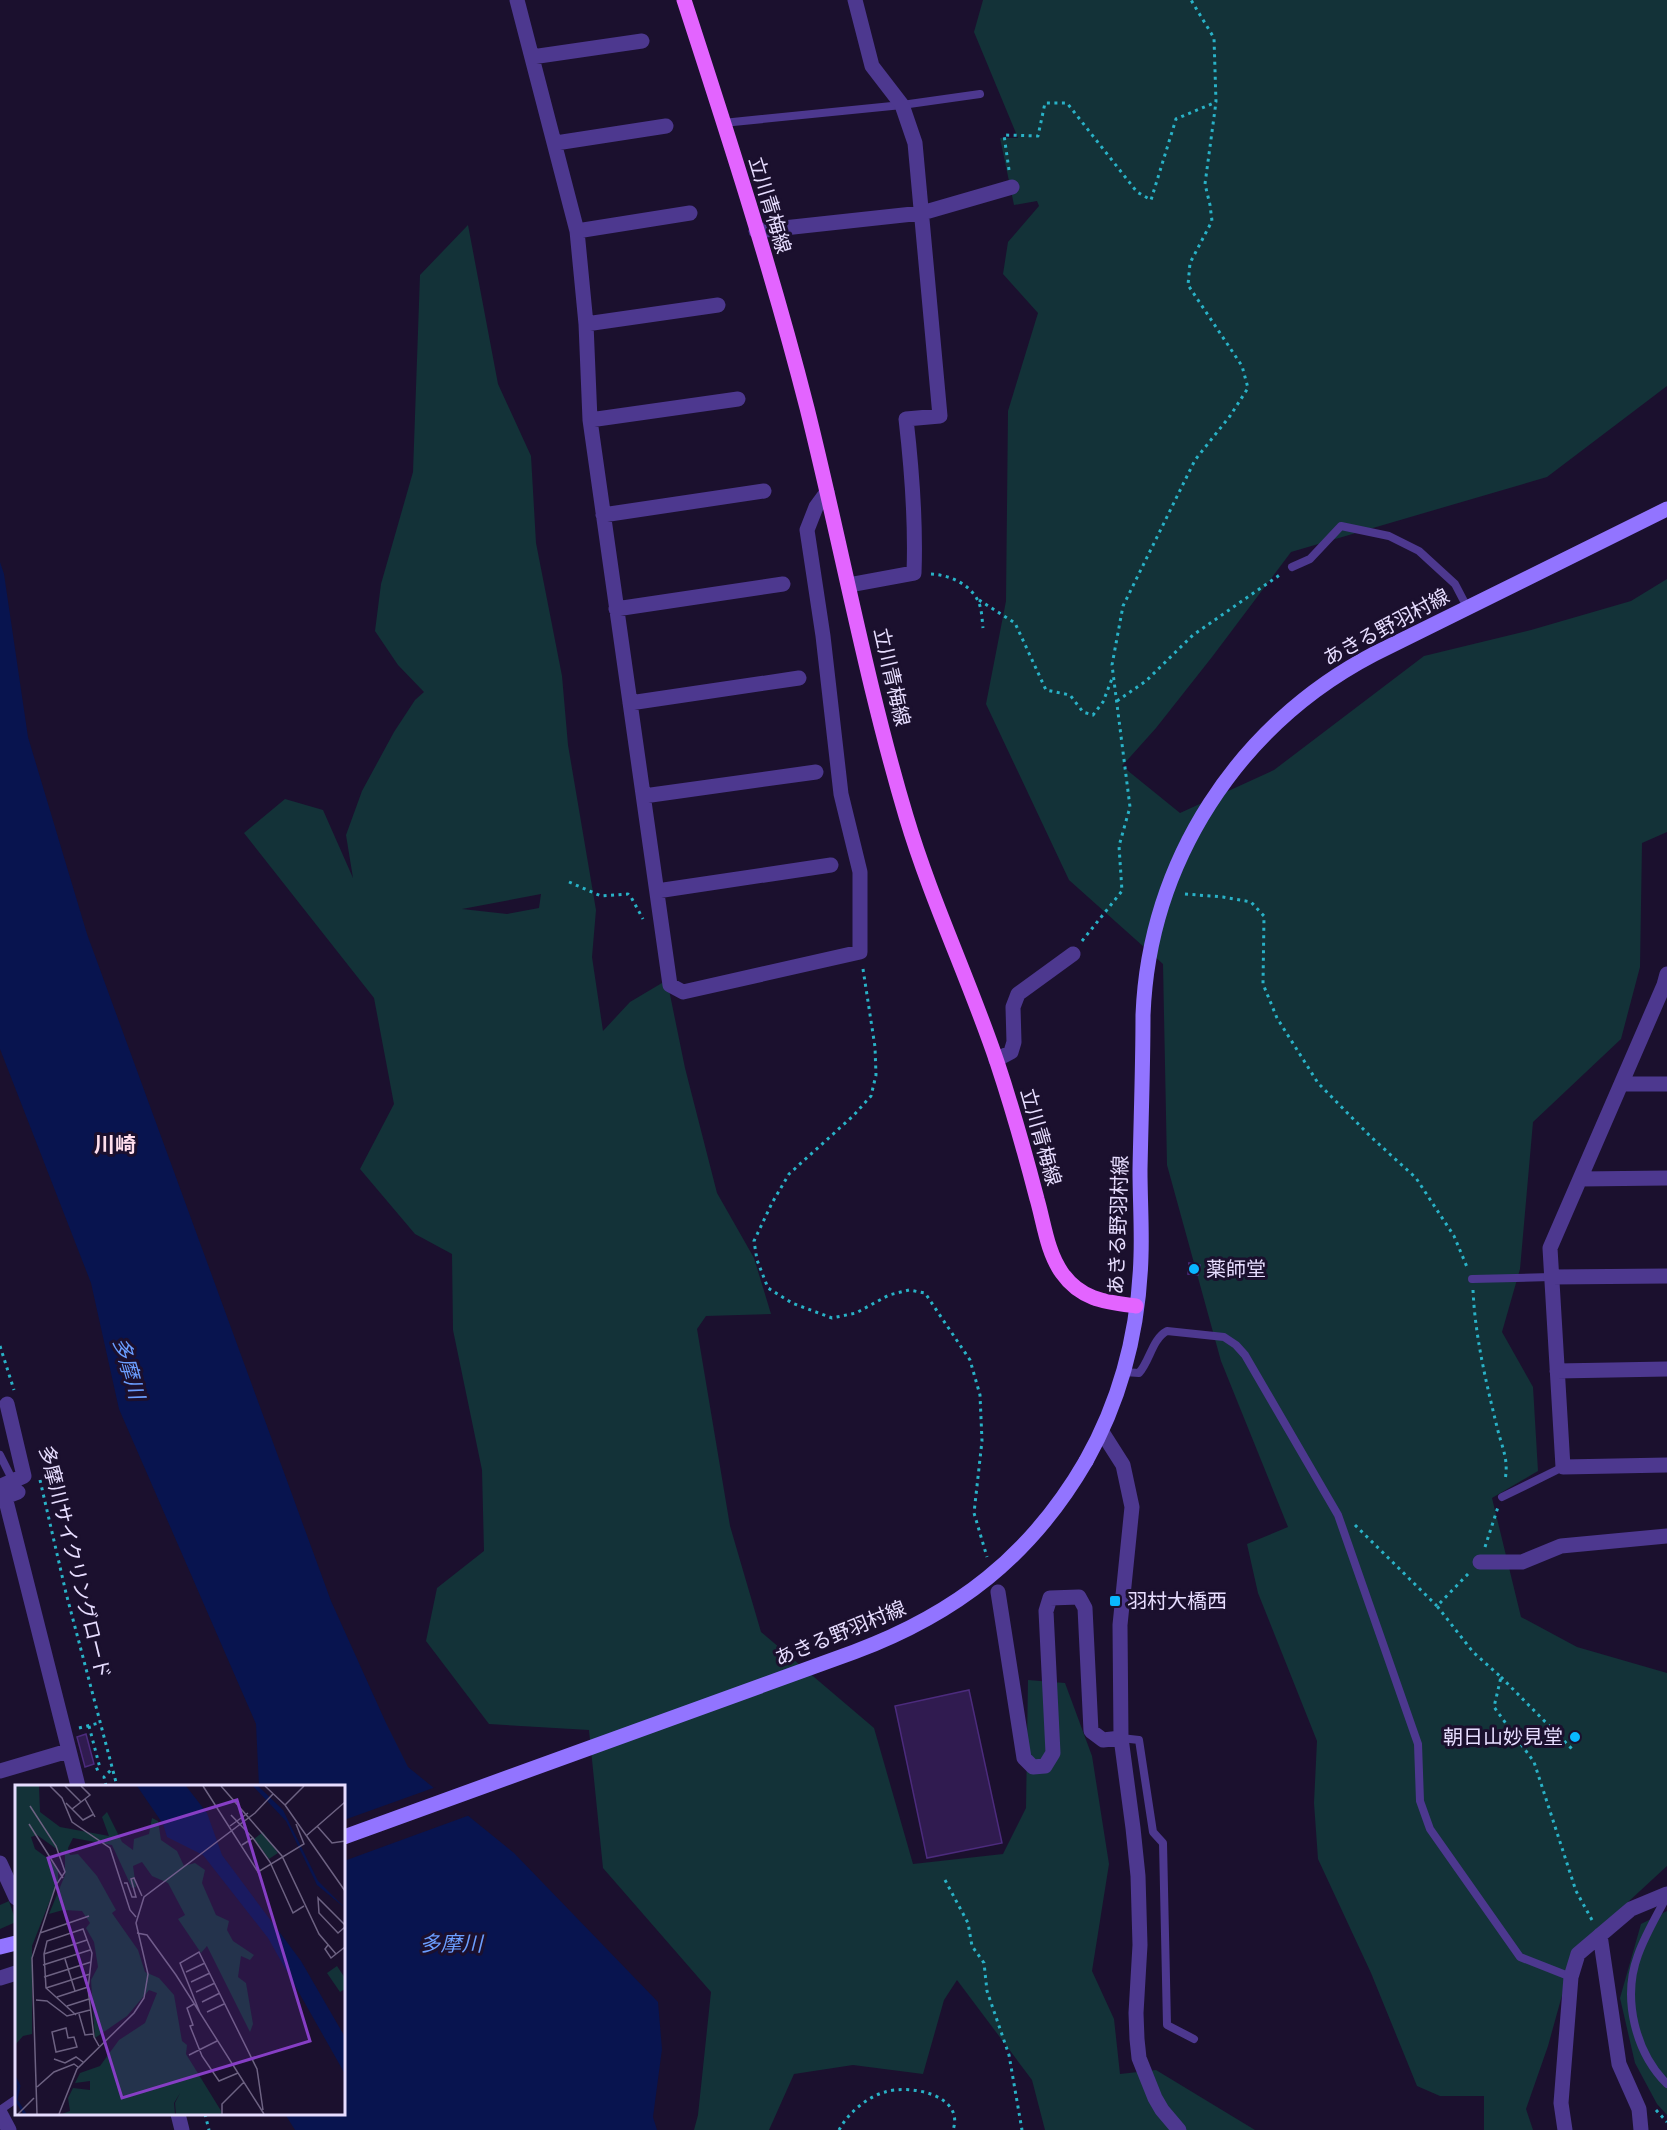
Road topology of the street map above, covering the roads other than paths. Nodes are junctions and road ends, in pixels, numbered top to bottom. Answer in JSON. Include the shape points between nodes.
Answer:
{"nodes":[{"id":1,"x":517,"y":0,"type":"edge"},
{"id":2,"x":684,"y":0,"type":"edge"},
{"id":3,"x":855,"y":0,"type":"edge"},
{"id":4,"x":642,"y":40,"type":"dead end"},
{"id":5,"x":532,"y":57,"type":"junction"},
{"id":6,"x":980,"y":94,"type":"dead end"},
{"id":7,"x":902,"y":105,"type":"junction"},
{"id":8,"x":723,"y":123,"type":"junction"},
{"id":9,"x":666,"y":126,"type":"dead end"},
{"id":10,"x":556,"y":143,"type":"junction"},
{"id":11,"x":1012,"y":187,"type":"road end"},
{"id":12,"x":690,"y":213,"type":"dead end"},
{"id":13,"x":922,"y":213,"type":"junction"},
{"id":14,"x":578,"y":231,"type":"junction"},
{"id":15,"x":756,"y":231,"type":"junction"},
{"id":16,"x":718,"y":304,"type":"dead end"},
{"id":17,"x":586,"y":324,"type":"junction"},
{"id":18,"x":738,"y":399,"type":"dead end"},
{"id":19,"x":590,"y":420,"type":"junction"},
{"id":20,"x":764,"y":491,"type":"dead end"},
{"id":21,"x":827,"y":492,"type":"junction"},
{"id":22,"x":1667,"y":509,"type":"edge"},
{"id":23,"x":603,"y":515,"type":"junction"},
{"id":24,"x":1292,"y":567,"type":"road end"},
{"id":25,"x":783,"y":584,"type":"dead end"},
{"id":26,"x":849,"y":585,"type":"junction"},
{"id":27,"x":1467,"y":608,"type":"junction"},
{"id":28,"x":616,"y":609,"type":"junction"},
{"id":29,"x":799,"y":678,"type":"dead end"},
{"id":30,"x":630,"y":703,"type":"junction"},
{"id":31,"x":816,"y":772,"type":"dead end"},
{"id":32,"x":644,"y":796,"type":"junction"},
{"id":33,"x":831,"y":865,"type":"dead end"},
{"id":34,"x":657,"y":891,"type":"junction"},
{"id":35,"x":1073,"y":954,"type":"road end"},
{"id":36,"x":1666,"y":982,"type":"edge"},
{"id":37,"x":996,"y":1060,"type":"junction"},
{"id":38,"x":1622,"y":1084,"type":"junction"},
{"id":39,"x":1667,"y":1084,"type":"edge"},
{"id":40,"x":1667,"y":1178,"type":"edge"},
{"id":41,"x":1580,"y":1179,"type":"junction"},
{"id":42,"x":1667,"y":1276,"type":"edge"},
{"id":43,"x":1551,"y":1277,"type":"junction"},
{"id":44,"x":1472,"y":1279,"type":"road end"},
{"id":45,"x":1136,"y":1306,"type":"junction"},
{"id":46,"x":1667,"y":1369,"type":"edge"},
{"id":47,"x":1557,"y":1371,"type":"junction"},
{"id":48,"x":1124,"y":1372,"type":"junction"},
{"id":49,"x":12,"y":1400,"type":"road end"},
{"id":50,"x":1102,"y":1432,"type":"junction"},
{"id":51,"x":0,"y":1455,"type":"edge"},
{"id":52,"x":1667,"y":1465,"type":"edge"},
{"id":53,"x":1563,"y":1467,"type":"junction"},
{"id":54,"x":9,"y":1492,"type":"edge"},
{"id":55,"x":1502,"y":1497,"type":"road end"},
{"id":56,"x":1667,"y":1536,"type":"edge"},
{"id":57,"x":1480,"y":1562,"type":"road end"},
{"id":58,"x":998,"y":1592,"type":"dead end"},
{"id":59,"x":1121,"y":1738,"type":"junction"},
{"id":60,"x":68,"y":1751,"type":"junction"},
{"id":61,"x":0,"y":1771,"type":"edge"},
{"id":62,"x":78,"y":1785,"type":"edge"},
{"id":63,"x":345,"y":1837,"type":"edge"},
{"id":64,"x":0,"y":1863,"type":"edge"},
{"id":65,"x":1667,"y":1895,"type":"edge"},
{"id":66,"x":15,"y":1896,"type":"edge"},
{"id":67,"x":1600,"y":1935,"type":"junction"},
{"id":68,"x":15,"y":1943,"type":"edge"},
{"id":69,"x":0,"y":1947,"type":"edge"},
{"id":70,"x":15,"y":1973,"type":"edge"},
{"id":71,"x":1570,"y":1977,"type":"junction"},
{"id":72,"x":0,"y":1978,"type":"edge"},
{"id":73,"x":1194,"y":2039,"type":"dead end"},
{"id":74,"x":1667,"y":2084,"type":"edge"},
{"id":75,"x":15,"y":2100,"type":"edge"},
{"id":76,"x":0,"y":2111,"type":"edge"},
{"id":77,"x":178,"y":2115,"type":"edge"},
{"id":78,"x":9,"y":2130,"type":"edge"},
{"id":79,"x":182,"y":2130,"type":"edge"},
{"id":80,"x":1179,"y":2130,"type":"edge"},
{"id":81,"x":1565,"y":2130,"type":"edge"},
{"id":82,"x":1641,"y":2130,"type":"edge"}],
"edges":[{"from":1,"to":5,"type":"street"},
{"from":2,"to":8,"type":"main road","name":"立川青梅線"},
{"from":3,"to":7,"type":"street","via":[[872,66]]},
{"from":4,"to":5,"type":"street"},
{"from":5,"to":10,"type":"street"},
{"from":6,"to":7,"type":"lane"},
{"from":7,"to":8,"type":"lane"},
{"from":7,"to":13,"type":"street","via":[[915,143]]},
{"from":8,"to":15,"type":"main road","name":"立川青梅線"},
{"from":9,"to":10,"type":"street"},
{"from":10,"to":14,"type":"street"},
{"from":11,"to":13,"type":"street"},
{"from":12,"to":14,"type":"street"},
{"from":13,"to":15,"type":"street"},
{"from":13,"to":26,"type":"street","via":[[940,416],[906,419],[916,531],[914,573]]},
{"from":14,"to":17,"type":"street"},
{"from":15,"to":21,"type":"main road","name":"立川青梅線"},
{"from":16,"to":17,"type":"street"},
{"from":17,"to":19,"type":"street"},
{"from":18,"to":19,"type":"street"},
{"from":19,"to":23,"type":"street"},
{"from":20,"to":23,"type":"street"},
{"from":21,"to":26,"type":"main road","name":"立川青梅線"},
{"from":21,"to":34,"type":"street","via":[[807,530],[841,794],[860,872],[860,952],[683,992],[670,985]]},
{"from":22,"to":27,"type":"main road","name":"あきる野羽村線"},
{"from":23,"to":28,"type":"street"},
{"from":24,"to":27,"type":"lane","via":[[1310,559],[1341,526],[1389,536],[1419,551],[1455,584]]},
{"from":25,"to":28,"type":"street"},
{"from":26,"to":37,"type":"main road","name":"立川青梅線","via":[[906,817],[932,897]]},
{"from":27,"to":45,"type":"main road","name":"あきる野羽村線","via":[[1356,663],[1308,695],[1239,761],[1181,853],[1151,944],[1144,991],[1141,1256]]},
{"from":28,"to":30,"type":"street"},
{"from":29,"to":30,"type":"street"},
{"from":30,"to":32,"type":"street"},
{"from":31,"to":32,"type":"street"},
{"from":32,"to":34,"type":"street"},
{"from":33,"to":34,"type":"street"},
{"from":35,"to":37,"type":"street","via":[[1018,994],[1013,1008],[1011,1052]]},
{"from":36,"to":38,"type":"street"},
{"from":37,"to":45,"type":"main road","name":"立川青梅線","via":[[1057,1265],[1087,1295],[1103,1302]]},
{"from":38,"to":39,"type":"street"},
{"from":38,"to":41,"type":"street"},
{"from":40,"to":41,"type":"street"},
{"from":41,"to":43,"type":"street","via":[[1550,1248]]},
{"from":42,"to":43,"type":"street"},
{"from":43,"to":44,"type":"lane"},
{"from":43,"to":47,"type":"street"},
{"from":45,"to":48,"type":"main road","name":"あきる野羽村線"},
{"from":46,"to":47,"type":"street"},
{"from":47,"to":53,"type":"street"},
{"from":48,"to":50,"type":"main road","name":"あきる野羽村線"},
{"from":48,"to":71,"type":"lane","via":[[1139,1373],[1167,1330],[1224,1337],[1245,1355],[1338,1515],[1418,1744],[1420,1801],[1430,1829],[1520,1957]]},
{"from":49,"to":54,"type":"street","via":[[24,1476]]},
{"from":50,"to":59,"type":"street","via":[[1123,1465],[1132,1507],[1120,1625]]},
{"from":50,"to":63,"type":"main road","name":"あきる野羽村線","bridge":true,"via":[[1058,1505],[1012,1557],[964,1597],[912,1628]]},
{"from":51,"to":54,"type":"lane"},
{"from":52,"to":53,"type":"street"},
{"from":53,"to":55,"type":"lane"},
{"from":54,"to":60,"type":"street"},
{"from":56,"to":57,"type":"street","via":[[1561,1546],[1522,1562]]},
{"from":58,"to":59,"type":"street","via":[[1024,1758],[1033,1767],[1045,1766],[1053,1754],[1046,1611],[1050,1598],[1078,1597],[1085,1608],[1091,1731],[1103,1740]]},
{"from":59,"to":73,"type":"lane","via":[[1139,1740],[1153,1832],[1163,1843],[1167,2025]]},
{"from":59,"to":80,"type":"street","via":[[1138,1876],[1140,1945],[1136,2013],[1140,2058],[1155,2098]]},
{"from":60,"to":61,"type":"street"},
{"from":60,"to":62,"type":"street"},
{"from":64,"to":66,"type":"street"},
{"from":65,"to":67,"type":"street","via":[[1631,1909]]},
{"from":65,"to":74,"type":"lane","via":[[1637,1955],[1632,1988],[1633,2023],[1644,2053]]},
{"from":67,"to":71,"type":"street","via":[[1578,1954]]},
{"from":67,"to":82,"type":"street","via":[[1619,2064],[1639,2109]]},
{"from":68,"to":69,"type":"main road"},
{"from":70,"to":72,"type":"street"},
{"from":71,"to":81,"type":"street","via":[[1561,2103]]},
{"from":75,"to":76,"type":"lane"},
{"from":76,"to":78,"type":"street"},
{"from":77,"to":79,"type":"street"}]}
